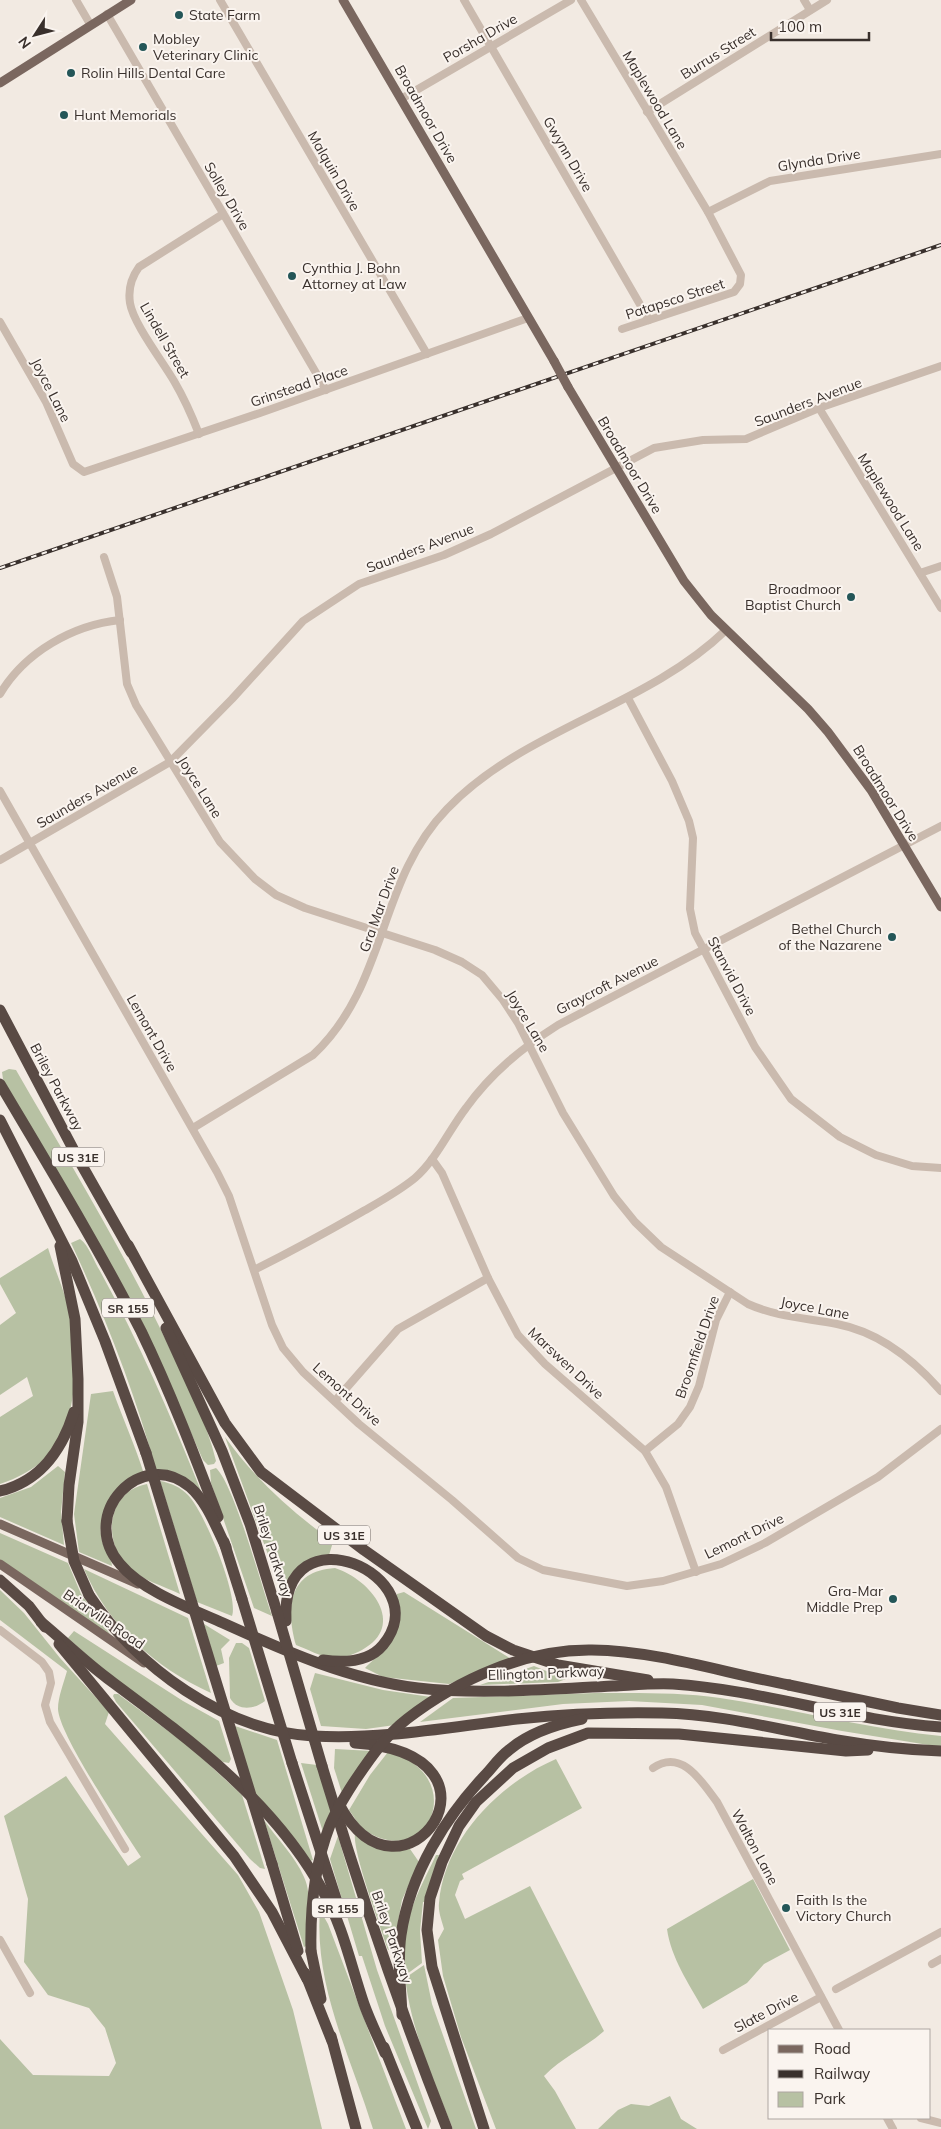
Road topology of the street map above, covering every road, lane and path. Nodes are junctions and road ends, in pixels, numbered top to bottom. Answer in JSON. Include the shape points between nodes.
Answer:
{"nodes":[{"id":1,"x":76,"y":0,"type":"edge"},
{"id":2,"x":131,"y":0,"type":"edge"},
{"id":3,"x":220,"y":0,"type":"edge"},
{"id":4,"x":343,"y":0,"type":"edge"},
{"id":5,"x":464,"y":0,"type":"edge"},
{"id":6,"x":571,"y":0,"type":"edge"},
{"id":7,"x":581,"y":0,"type":"edge"},
{"id":8,"x":804,"y":0,"type":"edge"},
{"id":9,"x":827,"y":0,"type":"edge"},
{"id":10,"x":810,"y":10,"type":"junction"},
{"id":11,"x":107,"y":14,"type":"junction"},
{"id":12,"x":90,"y":24,"type":"junction"},
{"id":13,"x":491,"y":46,"type":"junction"},
{"id":14,"x":0,"y":83,"type":"edge"},
{"id":15,"x":402,"y":99,"type":"junction"},
{"id":16,"x":647,"y":112,"type":"junction"},
{"id":17,"x":941,"y":154,"type":"edge"},
{"id":18,"x":708,"y":212,"type":"junction"},
{"id":19,"x":224,"y":214,"type":"junction"},
{"id":20,"x":528,"y":318,"type":"junction"},
{"id":21,"x":649,"y":320,"type":"junction"},
{"id":22,"x":0,"y":322,"type":"edge"},
{"id":23,"x":622,"y":329,"type":"dead end"},
{"id":24,"x":427,"y":354,"type":"junction"},
{"id":25,"x":941,"y":366,"type":"edge"},
{"id":26,"x":326,"y":390,"type":"junction"},
{"id":27,"x":820,"y":408,"type":"junction"},
{"id":28,"x":199,"y":434,"type":"junction"},
{"id":29,"x":614,"y":467,"type":"junction"},
{"id":30,"x":78,"y":470,"type":"joint"},
{"id":31,"x":104,"y":557,"type":"dead end"},
{"id":32,"x":941,"y":566,"type":"edge"},
{"id":33,"x":920,"y":573,"type":"junction"},
{"id":34,"x":941,"y":608,"type":"edge"},
{"id":35,"x":120,"y":620,"type":"junction"},
{"id":36,"x":726,"y":630,"type":"junction"},
{"id":37,"x":0,"y":694,"type":"edge"},
{"id":38,"x":628,"y":698,"type":"junction"},
{"id":39,"x":170,"y":762,"type":"junction"},
{"id":40,"x":0,"y":791,"type":"edge"},
{"id":41,"x":941,"y":826,"type":"edge"},
{"id":42,"x":29,"y":845,"type":"junction"},
{"id":43,"x":903,"y":846,"type":"junction"},
{"id":44,"x":0,"y":860,"type":"edge"},
{"id":45,"x":941,"y":907,"type":"edge"},
{"id":46,"x":382,"y":932,"type":"junction"},
{"id":47,"x":703,"y":950,"type":"junction"},
{"id":48,"x":0,"y":1010,"type":"edge"},
{"id":49,"x":529,"y":1043,"type":"junction"},
{"id":50,"x":0,"y":1084,"type":"edge"},
{"id":51,"x":0,"y":1120,"type":"edge"},
{"id":52,"x":193,"y":1128,"type":"junction"},
{"id":53,"x":432,"y":1159,"type":"junction"},
{"id":54,"x":941,"y":1168,"type":"edge"},
{"id":55,"x":57,"y":1235,"type":"junction"},
{"id":56,"x":128,"y":1245,"type":"junction"},
{"id":57,"x":254,"y":1270,"type":"junction"},
{"id":58,"x":488,"y":1278,"type":"junction"},
{"id":59,"x":730,"y":1292,"type":"junction"},
{"id":60,"x":941,"y":1390,"type":"edge"},
{"id":61,"x":78,"y":1401,"type":"junction"},
{"id":62,"x":335,"y":1401,"type":"junction"},
{"id":63,"x":941,"y":1429,"type":"edge"},
{"id":64,"x":645,"y":1451,"type":"junction"},
{"id":65,"x":0,"y":1491,"type":"edge"},
{"id":66,"x":0,"y":1524,"type":"edge"},
{"id":67,"x":226,"y":1547,"type":"junction"},
{"id":68,"x":0,"y":1564,"type":"edge"},
{"id":69,"x":696,"y":1572,"type":"junction"},
{"id":70,"x":0,"y":1580,"type":"edge"},
{"id":71,"x":166,"y":1596,"type":"junction"},
{"id":72,"x":41,"y":1622,"type":"junction"},
{"id":73,"x":0,"y":1630,"type":"edge"},
{"id":74,"x":290,"y":1655,"type":"junction"},
{"id":75,"x":304,"y":1656,"type":"junction"},
{"id":76,"x":672,"y":1684,"type":"junction"},
{"id":77,"x":193,"y":1697,"type":"junction"},
{"id":78,"x":610,"y":1713,"type":"junction"},
{"id":79,"x":941,"y":1715,"type":"edge"},
{"id":80,"x":941,"y":1727,"type":"edge"},
{"id":81,"x":311,"y":1736,"type":"junction"},
{"id":82,"x":899,"y":1750,"type":"junction"},
{"id":83,"x":941,"y":1751,"type":"edge"},
{"id":84,"x":653,"y":1768,"type":"dead end"},
{"id":85,"x":326,"y":1780,"type":"junction"},
{"id":86,"x":125,"y":1848,"type":"dead end"},
{"id":87,"x":941,"y":1932,"type":"edge"},
{"id":88,"x":0,"y":1940,"type":"edge"},
{"id":89,"x":941,"y":1959,"type":"edge"},
{"id":90,"x":932,"y":1964,"type":"dead end"},
{"id":91,"x":307,"y":1979,"type":"junction"},
{"id":92,"x":836,"y":1989,"type":"dead end"},
{"id":93,"x":30,"y":1994,"type":"dead end"},
{"id":94,"x":821,"y":1997,"type":"junction"},
{"id":95,"x":402,"y":2015,"type":"junction"},
{"id":96,"x":838,"y":2029,"type":"edge"},
{"id":97,"x":332,"y":2041,"type":"junction"},
{"id":98,"x":723,"y":2050,"type":"dead end"},
{"id":99,"x":385,"y":2053,"type":"junction"},
{"id":100,"x":925,"y":2119,"type":"edge"},
{"id":101,"x":941,"y":2123,"type":"edge"},
{"id":102,"x":356,"y":2129,"type":"edge"},
{"id":103,"x":417,"y":2129,"type":"edge"},
{"id":104,"x":447,"y":2129,"type":"edge"},
{"id":105,"x":484,"y":2129,"type":"edge"}],
"edges":[{"from":1,"to":12,"type":"street"},
{"from":2,"to":11,"type":"main road"},
{"from":3,"to":24,"type":"street","name":"Malquin Drive"},
{"from":4,"to":15,"type":"main road","name":"Broadmoor Drive"},
{"from":5,"to":13,"type":"street","name":"Gwynn Drive"},
{"from":6,"to":13,"type":"street","name":"Porsha Drive"},
{"from":7,"to":16,"type":"street","name":"Maplewood Lane"},
{"from":8,"to":10,"type":"street"},
{"from":9,"to":10,"type":"street","name":"Burrus Street"},
{"from":10,"to":16,"type":"street","name":"Burrus Street"},
{"from":11,"to":12,"type":"main road"},
{"from":11,"to":19,"type":"street","name":"Solley Drive"},
{"from":12,"to":14,"type":"main road"},
{"from":13,"to":15,"type":"street","name":"Porsha Drive"},
{"from":13,"to":21,"type":"street","name":"Gwynn Drive"},
{"from":15,"to":20,"type":"main road","name":"Broadmoor Drive"},
{"from":16,"to":18,"type":"street","name":"Maplewood Lane"},
{"from":17,"to":18,"type":"street","name":"Glynda Drive","via":[[770,181]]},
{"from":18,"to":21,"type":"street","name":"Patapsco Street","via":[[737,265],[740,284],[734,292]]},
{"from":19,"to":26,"type":"street","name":"Solley Drive"},
{"from":19,"to":28,"type":"street","name":"Lindell Street","via":[[138,267],[129,288],[135,317],[175,382]]},
{"from":20,"to":24,"type":"street","name":"Grinstead Place"},
{"from":20,"to":29,"type":"main road","name":"Broadmoor Drive","bridge":true},
{"from":21,"to":23,"type":"street","name":"Patapsco Street"},
{"from":22,"to":30,"type":"street","name":"Joyce Lane","via":[[46,402],[72,464]]},
{"from":24,"to":26,"type":"street","name":"Grinstead Place"},
{"from":25,"to":27,"type":"street","name":"Saunders Avenue"},
{"from":26,"to":28,"type":"street","name":"Grinstead Place"},
{"from":27,"to":29,"type":"street","name":"Saunders Avenue","via":[[746,440],[704,440],[654,448]]},
{"from":27,"to":33,"type":"street","name":"Maplewood Lane"},
{"from":28,"to":30,"type":"street","name":"Grinstead Place","via":[[84,472]]},
{"from":29,"to":36,"type":"main road","name":"Broadmoor Drive","via":[[684,581]]},
{"from":29,"to":39,"type":"street","name":"Saunders Avenue","via":[[491,534],[444,555],[359,584],[335,599],[303,621]]},
{"from":31,"to":35,"type":"street","name":"Joyce Lane"},
{"from":32,"to":33,"type":"street"},
{"from":33,"to":34,"type":"street","name":"Maplewood Lane"},
{"from":35,"to":37,"type":"street","via":[[72,631],[45,647],[18,671]]},
{"from":35,"to":39,"type":"street","name":"Joyce Lane","via":[[127,684]]},
{"from":36,"to":38,"type":"street","name":"Gra Mar Drive","via":[[680,669]]},
{"from":36,"to":43,"type":"main road","name":"Broadmoor Drive","via":[[828,732],[870,790]]},
{"from":38,"to":46,"type":"street","name":"Gra Mar Drive","via":[[525,750],[464,792],[427,833],[409,863]]},
{"from":38,"to":47,"type":"street","name":"Stanvid Drive","via":[[672,781],[689,821],[693,846],[690,909]]},
{"from":39,"to":42,"type":"street","name":"Saunders Avenue"},
{"from":39,"to":46,"type":"street","name":"Joyce Lane","via":[[220,842],[254,879],[276,895],[305,908]]},
{"from":40,"to":42,"type":"street","name":"Lemont Drive"},
{"from":41,"to":43,"type":"street","name":"Graycroft Avenue"},
{"from":42,"to":44,"type":"street","name":"Saunders Avenue"},
{"from":42,"to":52,"type":"street","name":"Lemont Drive"},
{"from":43,"to":45,"type":"main road","name":"Broadmoor Drive"},
{"from":43,"to":47,"type":"street","name":"Graycroft Avenue"},
{"from":46,"to":49,"type":"street","name":"Joyce Lane","via":[[435,950],[482,975],[503,1000]]},
{"from":46,"to":52,"type":"street","name":"Gra Mar Drive","via":[[354,1004],[328,1041],[312,1055]]},
{"from":47,"to":49,"type":"street","name":"Graycroft Avenue"},
{"from":47,"to":54,"type":"street","name":"Stanvid Drive","via":[[755,1046],[791,1099],[840,1137],[876,1155],[912,1166]]},
{"from":48,"to":56,"type":"highway","name":"Briley Parkway","number":"US 31E"},
{"from":49,"to":53,"type":"street","name":"Graycroft Avenue","via":[[479,1091]]},
{"from":49,"to":59,"type":"street","name":"Joyce Lane","via":[[563,1113],[614,1196],[635,1222],[661,1246]]},
{"from":50,"to":67,"type":"highway","number":"SR 155","via":[[141,1332],[196,1458]]},
{"from":51,"to":55,"type":"highway","number":"US 31E","via":[[48,1211]]},
{"from":52,"to":57,"type":"street","name":"Lemont Drive","via":[[229,1196]]},
{"from":53,"to":57,"type":"street","name":"Graycroft Avenue","via":[[416,1177],[395,1192]]},
{"from":53,"to":58,"type":"street","name":"Marswen Drive","via":[[442,1173]]},
{"from":55,"to":61,"type":"highway","number":"US 31E","via":[[75,1319]]},
{"from":55,"to":91,"type":"highway","bridge":true,"via":[[90,1302],[146,1453]]},
{"from":56,"to":74,"type":"highway","name":"Briley Parkway","number":"SR 155","bridge":true,"via":[[222,1451],[250,1524]]},
{"from":56,"to":76,"type":"highway","number":"US 31E","via":[[225,1423],[261,1472],[486,1636],[514,1650],[558,1665]]},
{"from":57,"to":62,"type":"street","name":"Lemont Drive","via":[[283,1348],[303,1372]]},
{"from":58,"to":62,"type":"street","via":[[398,1329]]},
{"from":58,"to":64,"type":"street","name":"Marswen Drive","via":[[518,1335],[531,1350]]},
{"from":59,"to":60,"type":"street","name":"Joyce Lane","via":[[760,1309],[790,1318],[839,1324],[868,1334],[914,1362]]},
{"from":59,"to":64,"type":"street","name":"Broomfield Drive","via":[[716,1320],[699,1386],[690,1407],[678,1424]]},
{"from":61,"to":65,"type":"highway","via":[[65,1438],[50,1462],[30,1478]]},
{"from":61,"to":77,"type":"highway","number":"US 31E","bridge":true,"via":[[67,1521],[74,1561],[89,1595],[132,1646]]},
{"from":62,"to":69,"type":"street","name":"Lemont Drive","via":[[518,1558],[543,1570],[628,1586]]},
{"from":63,"to":69,"type":"street","name":"Lemont Drive","via":[[878,1477],[819,1512],[765,1543]]},
{"from":64,"to":69,"type":"street","name":"Marswen Drive","via":[[666,1487]]},
{"from":66,"to":71,"type":"main road"},
{"from":67,"to":71,"type":"highway","name":"Ellington Parkway","via":[[207,1508],[184,1483],[158,1476],[143,1478],[125,1487],[108,1508],[105,1523],[109,1546],[126,1571]]},
{"from":67,"to":99,"type":"highway","number":"SR 155","bridge":true},
{"from":68,"to":77,"type":"main road","name":"Briarville Road"},
{"from":70,"to":72,"type":"highway"},
{"from":71,"to":75,"type":"highway","name":"Ellington Parkway"},
{"from":72,"to":91,"type":"highway","via":[[234,1856],[272,1912]]},
{"from":72,"to":99,"type":"highway","via":[[106,1678],[199,1748],[279,1825],[306,1863],[335,1916],[365,2006]]},
{"from":73,"to":86,"type":"street","via":[[42,1662],[49,1672],[51,1682],[45,1705],[50,1722]]},
{"from":74,"to":75,"type":"highway","bridge":true,"via":[[286,1598],[291,1585],[305,1568],[316,1562],[339,1559],[372,1573],[388,1591],[393,1606],[394,1621],[389,1637],[380,1648],[363,1659],[348,1662]]},
{"from":74,"to":85,"type":"highway","name":"Briley Parkway","number":"SR 155","bridge":true},
{"from":75,"to":76,"type":"highway","name":"Ellington Parkway","via":[[343,1672],[418,1688],[530,1689]]},
{"from":76,"to":80,"type":"highway","name":"Ellington Parkway","number":"US 31E","via":[[887,1721]]},
{"from":77,"to":81,"type":"highway","number":"US 31E","via":[[242,1720]]},
{"from":78,"to":81,"type":"highway","number":"US 31E","via":[[543,1716],[384,1736]]},
{"from":78,"to":82,"type":"highway","number":"US 31E","via":[[664,1712],[740,1720]]},
{"from":78,"to":95,"type":"highway","via":[[540,1731],[509,1749],[451,1816],[421,1867],[409,1898],[401,1934],[399,1967]]},
{"from":79,"to":97,"type":"highway","bridge":true,"via":[[652,1656],[591,1650],[550,1654],[469,1679],[407,1720],[375,1752],[330,1823],[317,1868],[310,1919],[311,1951]]},
{"from":81,"to":85,"type":"highway","via":[[392,1747],[414,1756],[434,1776],[440,1791],[440,1809],[434,1824],[416,1840],[401,1845],[374,1842],[347,1819]]},
{"from":82,"to":83,"type":"highway","number":"US 31E"},
{"from":82,"to":105,"type":"highway","via":[[846,1751],[679,1734],[588,1733],[548,1748],[513,1768],[476,1802],[459,1826],[430,1898],[428,1930],[432,1967]]},
{"from":84,"to":94,"type":"street","name":"Walton Lane","via":[[659,1763],[682,1763],[705,1785]]},
{"from":85,"to":95,"type":"highway","name":"Briley Parkway","number":"SR 155"},
{"from":87,"to":92,"type":"street"},
{"from":88,"to":93,"type":"street"},
{"from":89,"to":90,"type":"street"},
{"from":91,"to":97,"type":"highway"},
{"from":94,"to":96,"type":"street","name":"Walton Lane"},
{"from":94,"to":98,"type":"street","name":"Slate Drive"},
{"from":95,"to":104,"type":"highway","name":"Briley Parkway","number":"SR 155"},
{"from":97,"to":102,"type":"highway"},
{"from":99,"to":103,"type":"highway","number":"SR 155"},
{"from":100,"to":101,"type":"street"}]}
